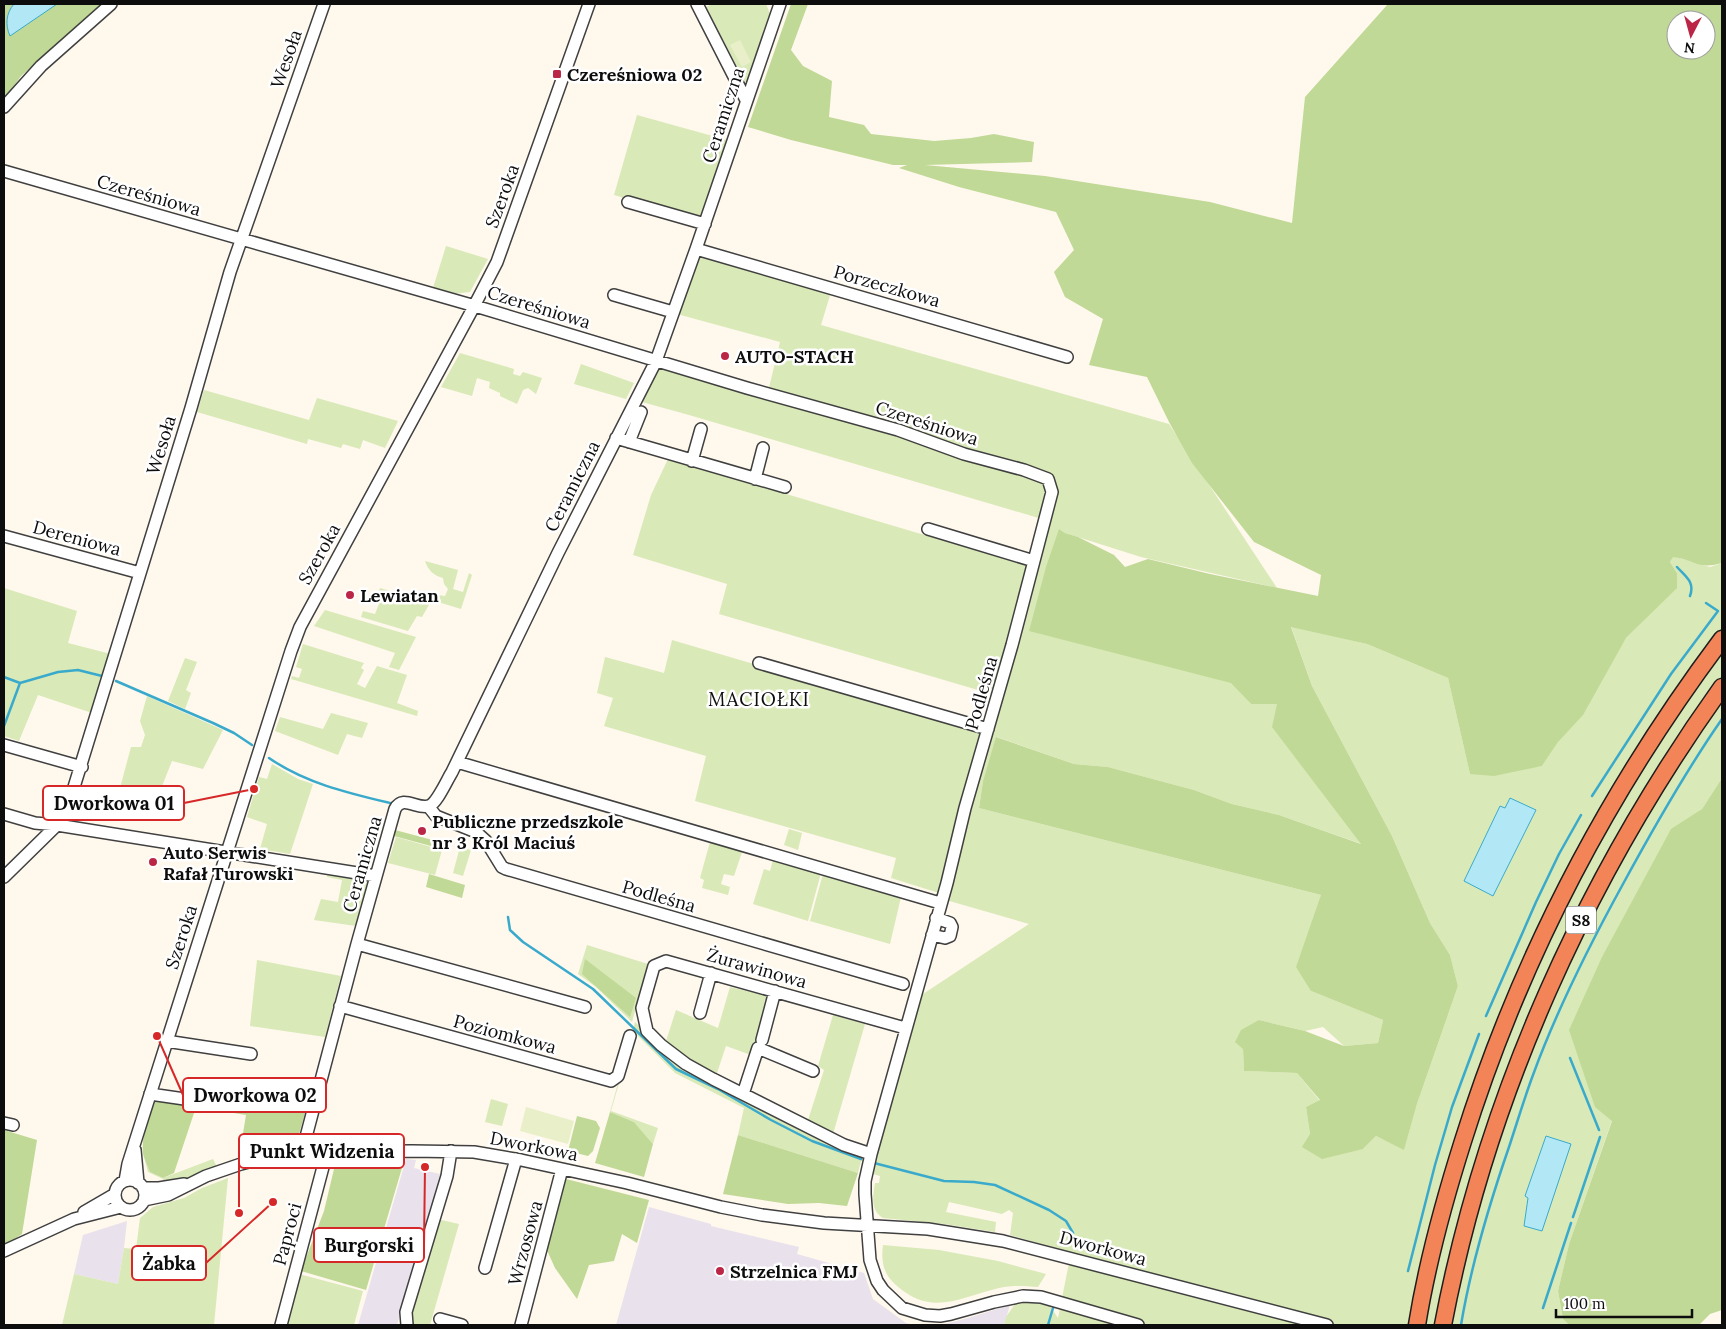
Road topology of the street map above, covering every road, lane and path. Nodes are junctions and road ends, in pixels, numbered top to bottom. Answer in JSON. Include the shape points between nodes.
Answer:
{"nodes":[{"id":1,"x":111,"y":4,"type":"edge"},
{"id":2,"x":324,"y":4,"type":"edge"},
{"id":3,"x":589,"y":4,"type":"edge"},
{"id":4,"x":698,"y":4,"type":"edge"},
{"id":5,"x":780,"y":4,"type":"edge"},
{"id":6,"x":746,"y":100,"type":"junction"},
{"id":7,"x":4,"y":107,"type":"edge"},
{"id":8,"x":4,"y":171,"type":"edge"},
{"id":9,"x":628,"y":202,"type":"dead end"},
{"id":10,"x":705,"y":224,"type":"junction"},
{"id":11,"x":241,"y":239,"type":"junction"},
{"id":12,"x":696,"y":249,"type":"junction"},
{"id":13,"x":614,"y":295,"type":"dead end"},
{"id":14,"x":475,"y":306,"type":"junction"},
{"id":15,"x":673,"y":312,"type":"junction"},
{"id":16,"x":1068,"y":357,"type":"dead end"},
{"id":17,"x":656,"y":361,"type":"junction"},
{"id":18,"x":641,"y":412,"type":"dead end"},
{"id":19,"x":701,"y":429,"type":"dead end"},
{"id":20,"x":616,"y":438,"type":"junction"},
{"id":21,"x":629,"y":442,"type":"junction"},
{"id":22,"x":764,"y":448,"type":"dead end"},
{"id":23,"x":692,"y":461,"type":"junction"},
{"id":24,"x":754,"y":479,"type":"junction"},
{"id":25,"x":785,"y":487,"type":"dead end"},
{"id":26,"x":1052,"y":492,"type":"joint"},
{"id":27,"x":928,"y":529,"type":"dead end"},
{"id":28,"x":4,"y":536,"type":"edge"},
{"id":29,"x":1034,"y":560,"type":"junction"},
{"id":30,"x":140,"y":573,"type":"junction"},
{"id":31,"x":1722,"y":639,"type":"edge"},
{"id":32,"x":759,"y":663,"type":"dead end"},
{"id":33,"x":1722,"y":688,"type":"edge"},
{"id":34,"x":988,"y":729,"type":"junction"},
{"id":35,"x":4,"y":745,"type":"edge"},
{"id":36,"x":458,"y":762,"type":"junction"},
{"id":37,"x":82,"y":767,"type":"junction"},
{"id":38,"x":589,"y":794,"type":"dead end"},
{"id":39,"x":428,"y":806,"type":"junction"},
{"id":40,"x":4,"y":814,"type":"edge"},
{"id":41,"x":57,"y":825,"type":"junction"},
{"id":42,"x":227,"y":851,"type":"junction"},
{"id":43,"x":376,"y":876,"type":"junction"},
{"id":44,"x":4,"y":877,"type":"edge"},
{"id":45,"x":941,"y":900,"type":"junction"},
{"id":46,"x":936,"y":918,"type":"junction"},
{"id":47,"x":932,"y":935,"type":"junction"},
{"id":48,"x":357,"y":944,"type":"junction"},
{"id":49,"x":710,"y":973,"type":"junction"},
{"id":50,"x":903,"y":984,"type":"dead end"},
{"id":51,"x":775,"y":992,"type":"junction"},
{"id":52,"x":340,"y":1006,"type":"junction"},
{"id":53,"x":585,"y":1007,"type":"dead end"},
{"id":54,"x":700,"y":1013,"type":"dead end"},
{"id":55,"x":905,"y":1028,"type":"junction"},
{"id":56,"x":630,"y":1036,"type":"dead end"},
{"id":57,"x":762,"y":1040,"type":"dead end"},
{"id":58,"x":166,"y":1041,"type":"junction"},
{"id":59,"x":251,"y":1054,"type":"dead end"},
{"id":60,"x":813,"y":1071,"type":"dead end"},
{"id":61,"x":150,"y":1094,"type":"junction"},
{"id":62,"x":743,"y":1094,"type":"junction"},
{"id":63,"x":219,"y":1104,"type":"dead end"},
{"id":64,"x":134,"y":1143,"type":"junction"},
{"id":65,"x":451,"y":1151,"type":"junction"},
{"id":66,"x":302,"y":1152,"type":"junction"},
{"id":67,"x":327,"y":1152,"type":"junction"},
{"id":68,"x":871,"y":1154,"type":"junction"},
{"id":69,"x":516,"y":1159,"type":"junction"},
{"id":70,"x":562,"y":1169,"type":"junction"},
{"id":71,"x":125,"y":1181,"type":"junction"},
{"id":72,"x":193,"y":1182,"type":"junction"},
{"id":73,"x":141,"y":1186,"type":"junction"},
{"id":74,"x":115,"y":1194,"type":"junction"},
{"id":75,"x":144,"y":1200,"type":"junction"},
{"id":76,"x":121,"y":1207,"type":"junction"},
{"id":77,"x":74,"y":1219,"type":"junction"},
{"id":78,"x":867,"y":1225,"type":"junction"},
{"id":79,"x":4,"y":1251,"type":"edge"},
{"id":80,"x":485,"y":1268,"type":"dead end"},
{"id":81,"x":440,"y":1319,"type":"dead end"},
{"id":82,"x":281,"y":1325,"type":"edge"},
{"id":83,"x":407,"y":1325,"type":"edge"},
{"id":84,"x":462,"y":1325,"type":"edge"},
{"id":85,"x":521,"y":1325,"type":"edge"},
{"id":86,"x":1138,"y":1325,"type":"edge"},
{"id":87,"x":1327,"y":1325,"type":"edge"},
{"id":88,"x":1417,"y":1325,"type":"edge"},
{"id":89,"x":1443,"y":1325,"type":"edge"}],
"edges":[{"from":1,"to":7,"type":"street","via":[[41,66]]},
{"from":2,"to":11,"type":"street","name":"Wesoła"},
{"from":3,"to":14,"type":"street","name":"Szeroka","via":[[497,262]]},
{"from":4,"to":6,"type":"street"},
{"from":5,"to":6,"type":"street","name":"Ceramiczna"},
{"from":6,"to":10,"type":"street","name":"Ceramiczna"},
{"from":8,"to":11,"type":"street","name":"Czereśniowa"},
{"from":9,"to":10,"type":"street"},
{"from":10,"to":12,"type":"street","name":"Ceramiczna"},
{"from":11,"to":14,"type":"street","name":"Czereśniowa"},
{"from":11,"to":30,"type":"street","name":"Wesoła"},
{"from":12,"to":15,"type":"street","name":"Ceramiczna"},
{"from":12,"to":16,"type":"street","name":"Porzeczkowa"},
{"from":13,"to":15,"type":"street"},
{"from":14,"to":17,"type":"street","name":"Czereśniowa"},
{"from":14,"to":42,"type":"street","name":"Szeroka","via":[[300,627]]},
{"from":15,"to":17,"type":"street","name":"Ceramiczna"},
{"from":17,"to":20,"type":"street","name":"Ceramiczna"},
{"from":17,"to":26,"type":"street","name":"Czereśniowa","via":[[898,430],[964,454],[1024,470],[1048,479]]},
{"from":18,"to":21,"type":"street"},
{"from":19,"to":23,"type":"street"},
{"from":20,"to":21,"type":"street"},
{"from":20,"to":36,"type":"street","name":"Ceramiczna"},
{"from":21,"to":23,"type":"street"},
{"from":22,"to":24,"type":"street"},
{"from":23,"to":24,"type":"street"},
{"from":24,"to":25,"type":"street"},
{"from":26,"to":29,"type":"street","name":"Podleśna"},
{"from":27,"to":29,"type":"street"},
{"from":28,"to":30,"type":"street","name":"Dereniowa"},
{"from":29,"to":34,"type":"street","name":"Podleśna"},
{"from":30,"to":37,"type":"street","name":"Wesoła"},
{"from":31,"to":88,"type":"highway","number":"S8","via":[[1662,722],[1602,820],[1544,931],[1490,1060],[1458,1156],[1430,1259]]},
{"from":32,"to":34,"type":"street"},
{"from":33,"to":89,"type":"highway","number":"S8","via":[[1686,738],[1622,842],[1537,1016],[1481,1174]]},
{"from":34,"to":45,"type":"street","name":"Podleśna"},
{"from":35,"to":37,"type":"street"},
{"from":36,"to":39,"type":"street","name":"Ceramiczna"},
{"from":36,"to":45,"type":"street"},
{"from":37,"to":41,"type":"street","name":"Wesoła","via":[[66,813]]},
{"from":38,"to":45,"type":"street"},
{"from":39,"to":43,"type":"street","name":"Ceramiczna","via":[[402,802],[398,805]]},
{"from":39,"to":50,"type":"street","name":"Podleśna","via":[[436,816],[476,832],[506,869]]},
{"from":40,"to":41,"type":"street","via":[[35,823]]},
{"from":41,"to":42,"type":"street"},
{"from":41,"to":44,"type":"street","name":"Wesoła"},
{"from":42,"to":43,"type":"street"},
{"from":42,"to":58,"type":"street","name":"Szeroka"},
{"from":43,"to":48,"type":"street","name":"Ceramiczna"},
{"from":45,"to":46,"type":"street","name":"Podleśna"},
{"from":46,"to":47,"type":"street","name":"Podleśna"},
{"from":46,"to":47,"type":"street","via":[[950,923],[950,936]]},
{"from":47,"to":55,"type":"street","name":"Podleśna"},
{"from":48,"to":52,"type":"street","name":"Ceramiczna"},
{"from":48,"to":53,"type":"street"},
{"from":49,"to":51,"type":"street","name":"Żurawinowa"},
{"from":49,"to":54,"type":"street"},
{"from":49,"to":62,"type":"street","name":"Żurawinowa","via":[[666,961],[654,966],[642,1008],[644,1021],[648,1031],[675,1057]]},
{"from":51,"to":55,"type":"street","name":"Żurawinowa"},
{"from":51,"to":57,"type":"street"},
{"from":52,"to":56,"type":"street","name":"Poziomkowa","via":[[611,1081],[618,1076]]},
{"from":52,"to":66,"type":"street","name":"Ceramiczna"},
{"from":55,"to":68,"type":"street","name":"Podleśna"},
{"from":58,"to":59,"type":"street"},
{"from":58,"to":61,"type":"street","name":"Szeroka"},
{"from":60,"to":62,"type":"street","via":[[758,1048]]},
{"from":61,"to":63,"type":"street"},
{"from":61,"to":64,"type":"street","name":"Szeroka"},
{"from":62,"to":68,"type":"street","via":[[844,1145]]},
{"from":64,"to":71,"type":"street","name":"Szeroka"},
{"from":64,"to":73,"type":"street","name":"Szeroka"},
{"from":65,"to":67,"type":"street","name":"Dworkowa"},
{"from":65,"to":69,"type":"street","name":"Dworkowa"},
{"from":65,"to":83,"type":"street","via":[[447,1176],[406,1312]]},
{"from":66,"to":67,"type":"street","name":"Dworkowa"},
{"from":66,"to":72,"type":"street","name":"Dworkowa","via":[[248,1162]]},
{"from":67,"to":82,"type":"street","name":"Paproci"},
{"from":68,"to":78,"type":"street","name":"Podleśna","via":[[865,1181]]},
{"from":69,"to":70,"type":"street","name":"Dworkowa"},
{"from":69,"to":80,"type":"street"},
{"from":70,"to":78,"type":"street","name":"Dworkowa","via":[[762,1215]]},
{"from":70,"to":85,"type":"street","name":"Wrzosowa"},
{"from":71,"to":73,"type":"street","via":[[132,1180]]},
{"from":71,"to":74,"type":"street","via":[[117,1187]]},
{"from":72,"to":73,"type":"street","name":"Dworkowa","via":[[159,1188]]},
{"from":72,"to":75,"type":"street","name":"Dworkowa","via":[[168,1195]]},
{"from":73,"to":75,"type":"street"},
{"from":74,"to":76,"type":"street"},
{"from":74,"to":77,"type":"street"},
{"from":75,"to":76,"type":"street","via":[[134,1209]]},
{"from":76,"to":77,"type":"street"},
{"from":77,"to":79,"type":"street"},
{"from":78,"to":86,"type":"street","via":[[870,1260],[877,1281],[902,1308],[940,1316],[1023,1296],[1041,1297]]},
{"from":78,"to":87,"type":"street","name":"Dworkowa","via":[[928,1229],[1003,1241]]},
{"from":81,"to":84,"type":"street"}]}
